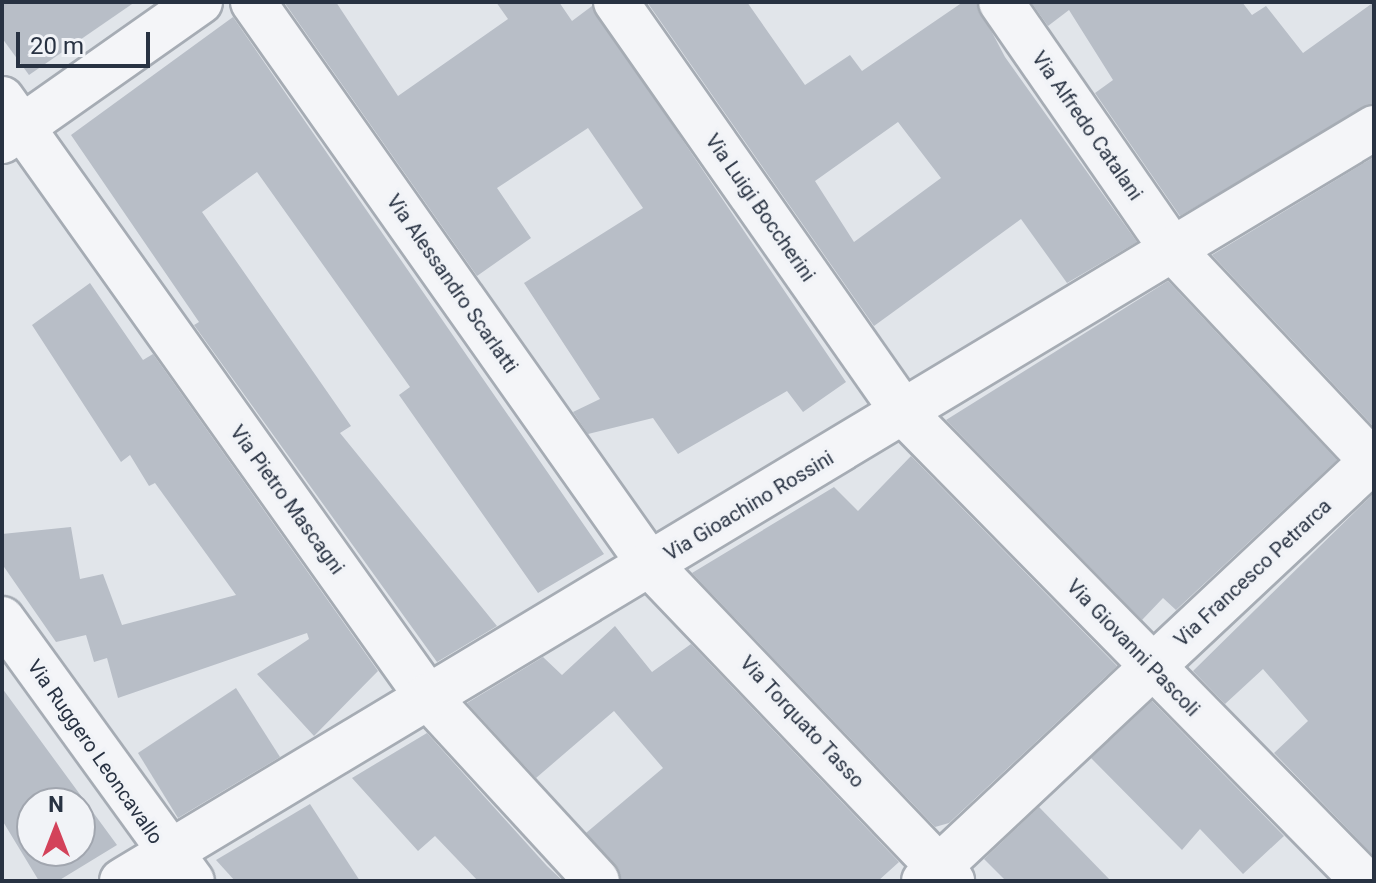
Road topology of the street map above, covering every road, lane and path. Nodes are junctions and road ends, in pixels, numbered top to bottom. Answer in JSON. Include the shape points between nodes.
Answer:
{"nodes":[{"id":1,"x":200,"y":2,"type":"edge"},
{"id":2,"x":253,"y":2,"type":"edge"},
{"id":3,"x":616,"y":2,"type":"edge"},
{"id":4,"x":1001,"y":2,"type":"edge"},
{"id":5,"x":9,"y":122,"type":"edge"},
{"id":6,"x":1374,"y":128,"type":"edge"},
{"id":7,"x":1173,"y":250,"type":"junction"},
{"id":8,"x":904,"y":413,"type":"junction"},
{"id":9,"x":1373,"y":462,"type":"edge"},
{"id":10,"x":651,"y":566,"type":"junction"},
{"id":11,"x":2,"y":619,"type":"edge"},
{"id":12,"x":1152,"y":669,"type":"junction"},
{"id":13,"x":427,"y":696,"type":"junction"},
{"id":14,"x":180,"y":867,"type":"edge"},
{"id":15,"x":938,"y":876,"type":"edge"},
{"id":16,"x":122,"y":881,"type":"edge"},
{"id":17,"x":597,"y":881,"type":"edge"},
{"id":18,"x":1364,"y":881,"type":"edge"}],
"edges":[{"from":1,"to":5,"type":"street"},
{"from":2,"to":10,"type":"street","name":"Via Alessandro Scarlatti"},
{"from":3,"to":8,"type":"street","name":"Via Luigi Boccherini"},
{"from":4,"to":7,"type":"street","name":"Via Alfredo Catalani"},
{"from":5,"to":13,"type":"street","name":"Via Pietro Mascagni"},
{"from":6,"to":7,"type":"street","name":"Via Gioachino Rossini"},
{"from":7,"to":8,"type":"street","name":"Via Gioachino Rossini"},
{"from":7,"to":9,"type":"street","name":"Via Alfredo Catalani"},
{"from":8,"to":10,"type":"street","name":"Via Gioachino Rossini"},
{"from":8,"to":12,"type":"street","name":"Via Giovanni Pascoli"},
{"from":9,"to":12,"type":"street","name":"Via Francesco Petrarca"},
{"from":10,"to":13,"type":"street","name":"Via Gioachino Rossini"},
{"from":10,"to":15,"type":"street","name":"Via Torquato Tasso"},
{"from":11,"to":14,"type":"street","name":"Via Ruggero Leoncavallo"},
{"from":12,"to":15,"type":"street","name":"Via Francesco Petrarca"},
{"from":12,"to":18,"type":"street","name":"Via Giovanni Pascoli"},
{"from":13,"to":14,"type":"street","name":"Via Gioachino Rossini"},
{"from":13,"to":17,"type":"street","name":"Via Pietro Mascagni"},
{"from":14,"to":16,"type":"street","name":"Via Gioachino Rossini"}]}
